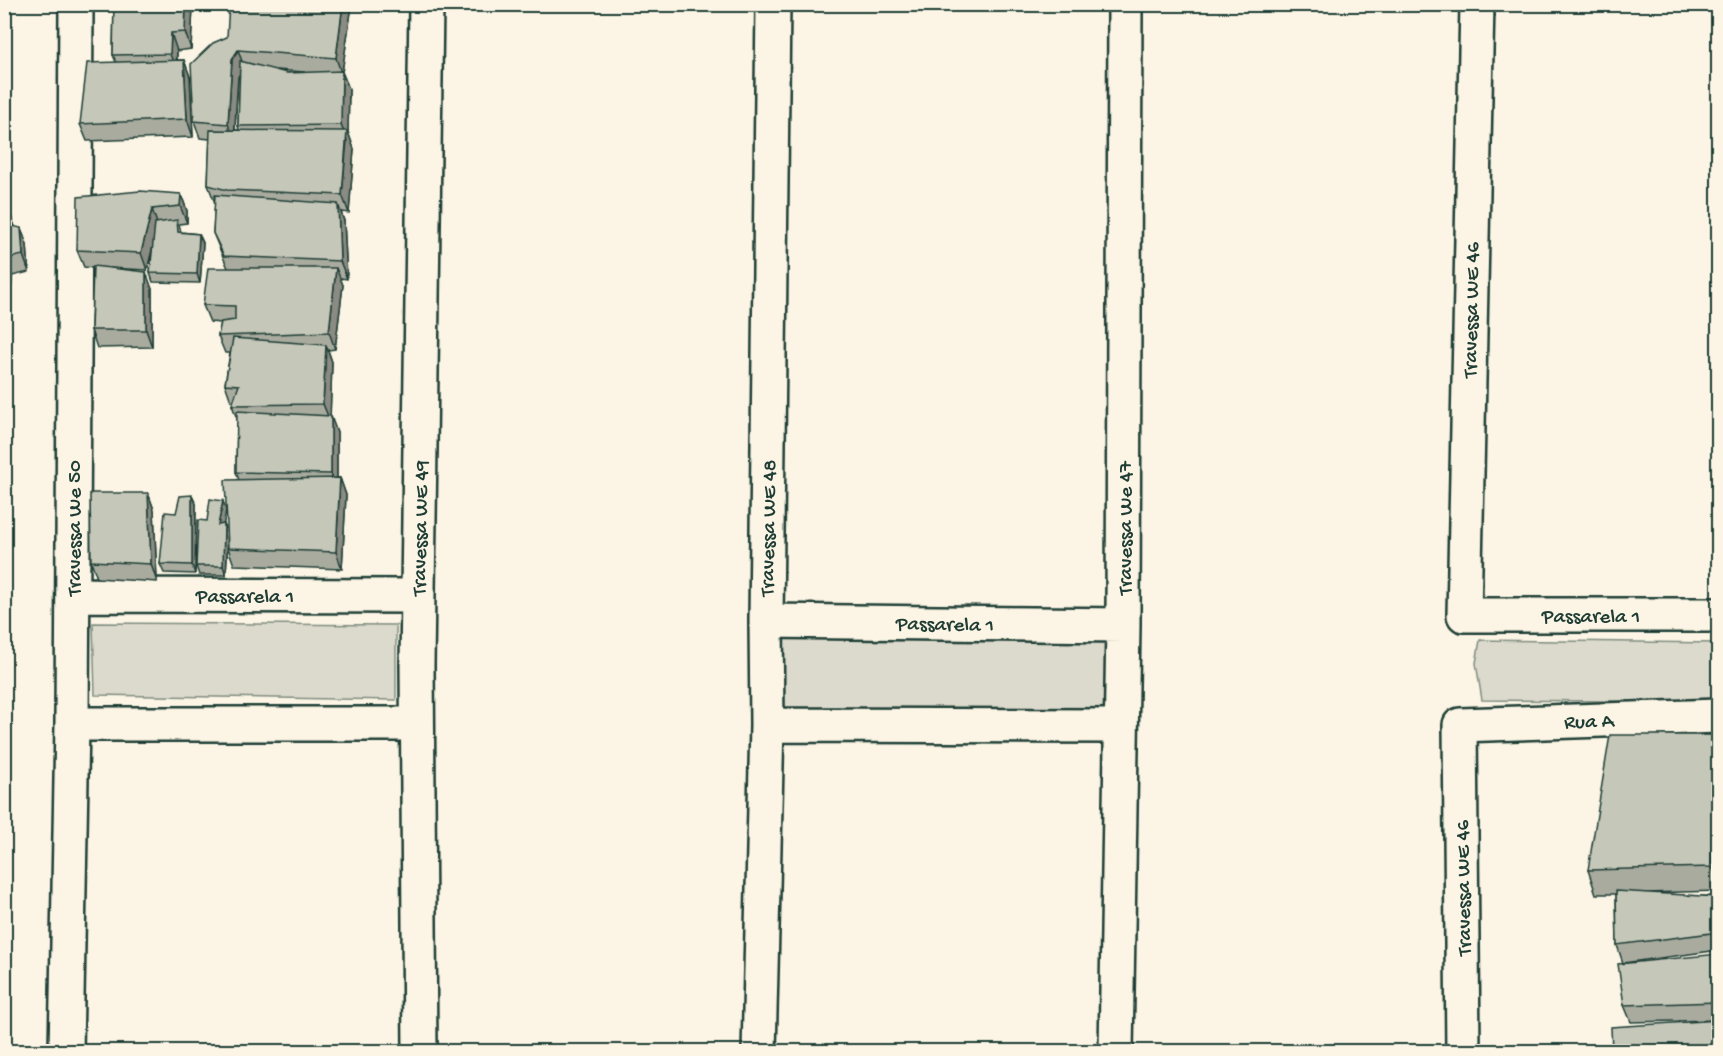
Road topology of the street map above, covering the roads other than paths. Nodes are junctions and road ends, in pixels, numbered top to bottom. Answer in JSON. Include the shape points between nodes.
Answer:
{"nodes":[{"id":1,"x":76,"y":4,"type":"edge"},
{"id":2,"x":426,"y":4,"type":"edge"},
{"id":3,"x":773,"y":4,"type":"edge"},
{"id":4,"x":1125,"y":4,"type":"edge"},
{"id":5,"x":1477,"y":4,"type":"edge"},
{"id":6,"x":73,"y":595,"type":"junction"},
{"id":7,"x":418,"y":596,"type":"junction"},
{"id":8,"x":1464,"y":615,"type":"joint"},
{"id":9,"x":1719,"y":615,"type":"edge"},
{"id":10,"x":766,"y":621,"type":"junction"},
{"id":11,"x":1123,"y":625,"type":"junction"},
{"id":12,"x":1719,"y":716,"type":"edge"},
{"id":13,"x":72,"y":724,"type":"junction"},
{"id":14,"x":416,"y":724,"type":"junction"},
{"id":15,"x":767,"y":725,"type":"junction"},
{"id":16,"x":1460,"y":725,"type":"joint"},
{"id":17,"x":1121,"y":726,"type":"junction"},
{"id":18,"x":66,"y":1052,"type":"edge"},
{"id":19,"x":420,"y":1052,"type":"edge"},
{"id":20,"x":759,"y":1052,"type":"edge"},
{"id":21,"x":1116,"y":1052,"type":"edge"},
{"id":22,"x":1463,"y":1052,"type":"edge"}],
"edges":[{"from":1,"to":6,"type":"street","name":"Travessa We 50"},
{"from":2,"to":7,"type":"street","name":"Travessa WE 49"},
{"from":3,"to":10,"type":"street","name":"Travessa WE 48"},
{"from":4,"to":11,"type":"street","name":"Travessa We 47"},
{"from":5,"to":8,"type":"street","name":"Travessa WE 46"},
{"from":6,"to":7,"type":"street","name":"Passarela 1"},
{"from":6,"to":13,"type":"street","name":"Travessa We 50"},
{"from":7,"to":14,"type":"street","name":"Travessa WE 49"},
{"from":8,"to":9,"type":"street","name":"Passarela 1"},
{"from":10,"to":11,"type":"street","name":"Passarela 1"},
{"from":10,"to":15,"type":"street","name":"Travessa WE 48"},
{"from":11,"to":17,"type":"street","name":"Travessa We 47"},
{"from":12,"to":16,"type":"street","name":"Rua A"},
{"from":13,"to":14,"type":"street"},
{"from":13,"to":18,"type":"street","name":"Travessa We 50"},
{"from":14,"to":19,"type":"street","name":"Travessa WE 49"},
{"from":15,"to":17,"type":"street"},
{"from":15,"to":20,"type":"street","name":"Travessa WE 48"},
{"from":16,"to":22,"type":"street","name":"Travessa WE 46"},
{"from":17,"to":21,"type":"street","name":"Travessa We 47"}]}
